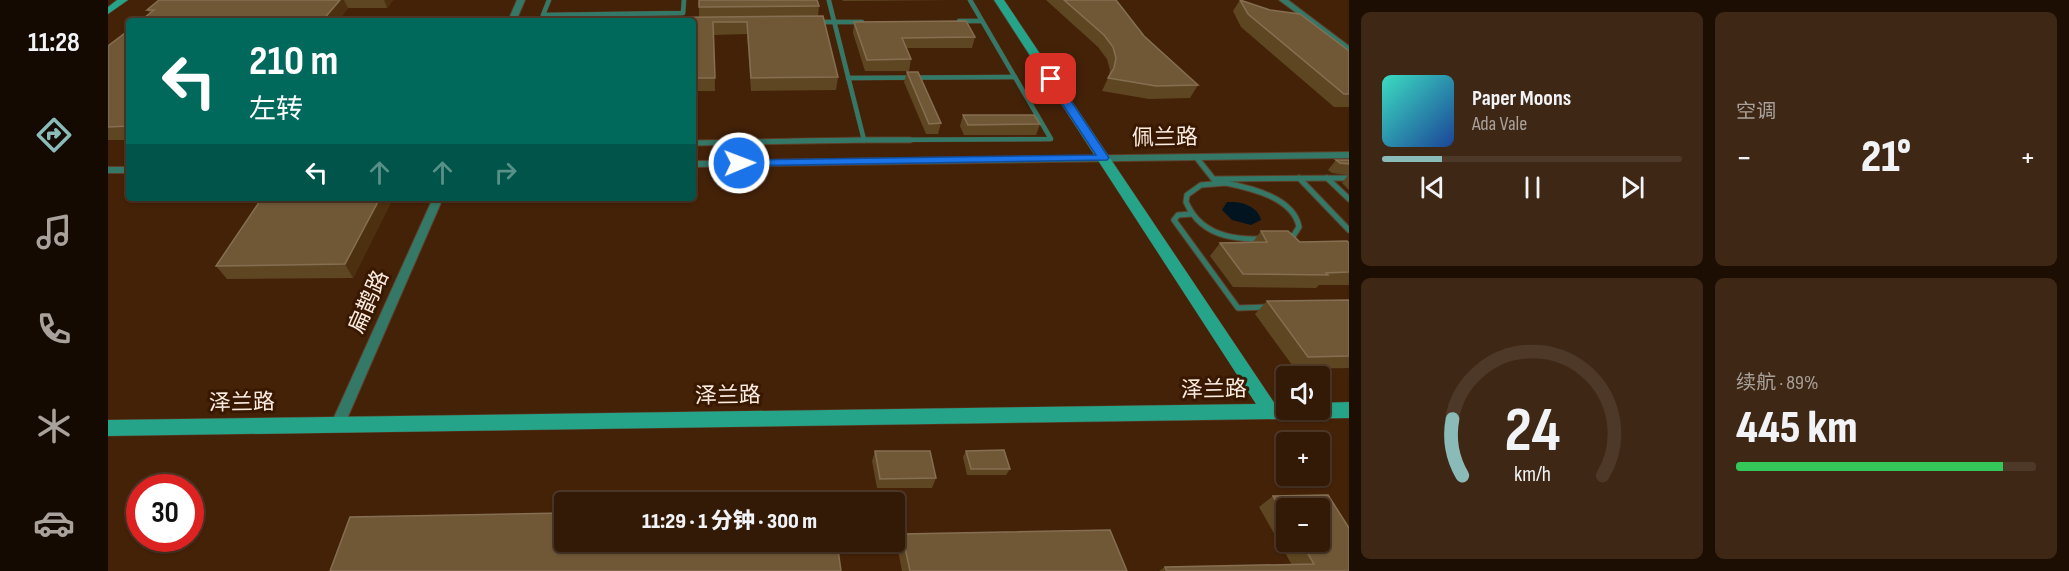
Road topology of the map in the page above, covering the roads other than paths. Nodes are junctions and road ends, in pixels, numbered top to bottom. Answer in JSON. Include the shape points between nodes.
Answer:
{"nodes":[{"id":1,"x":123,"y":0,"type":"edge"},
{"id":2,"x":521,"y":0,"type":"edge"},
{"id":3,"x":549,"y":0,"type":"edge"},
{"id":4,"x":684,"y":0,"type":"edge"},
{"id":5,"x":970,"y":0,"type":"edge"},
{"id":6,"x":999,"y":0,"type":"edge"},
{"id":7,"x":1283,"y":0,"type":"edge"},
{"id":8,"x":829,"y":1,"type":"edge"},
{"id":9,"x":108,"y":11,"type":"edge"},
{"id":10,"x":683,"y":13,"type":"junction"},
{"id":11,"x":543,"y":15,"type":"junction"},
{"id":12,"x":513,"y":18,"type":"edge"},
{"id":13,"x":542,"y":18,"type":"edge"},
{"id":14,"x":683,"y":18,"type":"edge"},
{"id":15,"x":948,"y":21,"type":"edge"},
{"id":16,"x":982,"y":21,"type":"junction"},
{"id":17,"x":810,"y":22,"type":"edge"},
{"id":18,"x":834,"y":22,"type":"junction"},
{"id":19,"x":868,"y":22,"type":"edge"},
{"id":20,"x":1349,"y":50,"type":"edge"},
{"id":21,"x":1015,"y":76,"type":"junction"},
{"id":22,"x":848,"y":78,"type":"junction"},
{"id":23,"x":864,"y":140,"type":"junction"},
{"id":24,"x":696,"y":143,"type":"edge"},
{"id":25,"x":1349,"y":155,"type":"edge"},
{"id":26,"x":1196,"y":157,"type":"junction"},
{"id":27,"x":1103,"y":158,"type":"junction"},
{"id":28,"x":696,"y":164,"type":"edge"},
{"id":29,"x":108,"y":170,"type":"edge"},
{"id":30,"x":126,"y":170,"type":"edge"},
{"id":31,"x":1349,"y":177,"type":"edge"},
{"id":32,"x":1299,"y":178,"type":"junction"},
{"id":33,"x":1327,"y":178,"type":"junction"},
{"id":34,"x":1216,"y":181,"type":"junction"},
{"id":35,"x":1349,"y":199,"type":"edge"},
{"id":36,"x":437,"y":201,"type":"edge"},
{"id":37,"x":1192,"y":214,"type":"junction"},
{"id":38,"x":1349,"y":230,"type":"edge"},
{"id":39,"x":1271,"y":307,"type":"edge"},
{"id":40,"x":1349,"y":410,"type":"edge"},
{"id":41,"x":1270,"y":411,"type":"junction"},
{"id":42,"x":338,"y":424,"type":"junction"},
{"id":43,"x":108,"y":428,"type":"edge"}],
"edges":[{"from":1,"to":9,"type":"street"},
{"from":2,"to":12,"type":"street"},
{"from":3,"to":11,"type":"lane"},
{"from":4,"to":10,"type":"lane"},
{"from":5,"to":16,"type":"lane"},
{"from":6,"to":27,"type":"street"},
{"from":7,"to":20,"type":"street"},
{"from":8,"to":18,"type":"lane"},
{"from":10,"to":11,"type":"lane"},
{"from":10,"to":14,"type":"lane"},
{"from":11,"to":13,"type":"lane"},
{"from":15,"to":16,"type":"lane"},
{"from":16,"to":21,"type":"lane"},
{"from":17,"to":18,"type":"lane"},
{"from":18,"to":19,"type":"lane"},
{"from":18,"to":22,"type":"lane"},
{"from":21,"to":22,"type":"lane"},
{"from":21,"to":23,"type":"lane","via":[[1051,139]]},
{"from":22,"to":23,"type":"lane"},
{"from":23,"to":24,"type":"lane"},
{"from":25,"to":26,"type":"street","name":"佩兰路"},
{"from":26,"to":27,"type":"street","name":"佩兰路"},
{"from":26,"to":34,"type":"lane"},
{"from":27,"to":28,"type":"street","name":"佩兰路"},
{"from":27,"to":41,"type":"street"},
{"from":29,"to":30,"type":"street"},
{"from":31,"to":33,"type":"lane"},
{"from":32,"to":33,"type":"lane"},
{"from":32,"to":34,"type":"lane"},
{"from":32,"to":38,"type":"lane"},
{"from":33,"to":35,"type":"lane"},
{"from":34,"to":37,"type":"lane","via":[[1191,190],[1186,198]]},
{"from":34,"to":37,"type":"lane","via":[[1245,186],[1273,197],[1288,208],[1298,230],[1292,238],[1230,238]]},
{"from":36,"to":42,"type":"street","name":"扁鹊路"},
{"from":37,"to":39,"type":"lane","via":[[1178,215],[1174,220],[1238,308]]},
{"from":40,"to":41,"type":"street","name":"泽兰路"},
{"from":41,"to":42,"type":"street","name":"泽兰路"},
{"from":42,"to":43,"type":"street","name":"泽兰路"}]}
